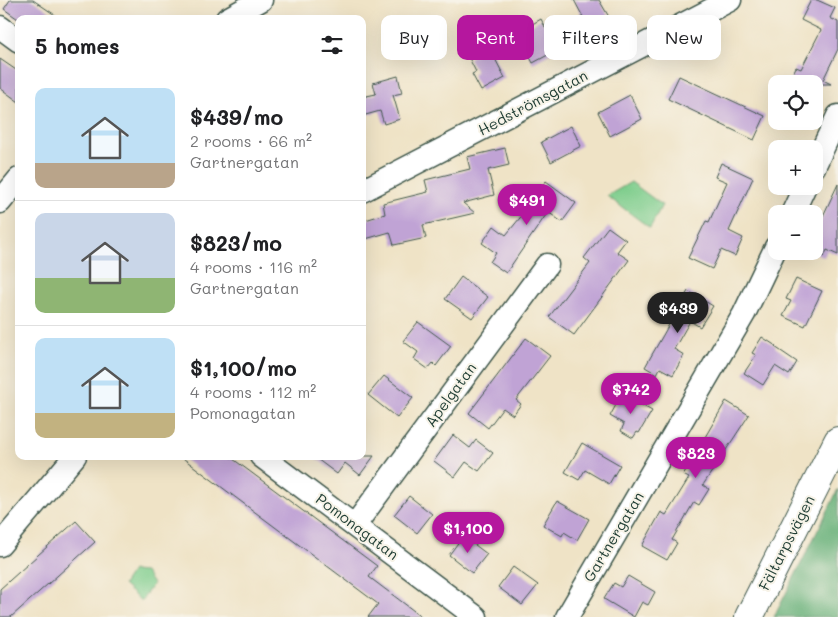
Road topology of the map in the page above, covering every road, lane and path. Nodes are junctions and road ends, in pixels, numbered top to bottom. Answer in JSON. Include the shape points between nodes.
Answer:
{"nodes":[{"id":1,"x":262,"y":0,"type":"edge"},
{"id":2,"x":730,"y":0,"type":"edge"},
{"id":3,"x":234,"y":15,"type":"edge"},
{"id":4,"x":0,"y":27,"type":"edge"},
{"id":5,"x":15,"y":38,"type":"edge"},
{"id":6,"x":838,"y":116,"type":"edge"},
{"id":7,"x":823,"y":148,"type":"edge"},
{"id":8,"x":15,"y":184,"type":"edge"},
{"id":9,"x":366,"y":189,"type":"edge"},
{"id":10,"x":0,"y":202,"type":"edge"},
{"id":11,"x":770,"y":260,"type":"edge"},
{"id":12,"x":547,"y":265,"type":"dead end"},
{"id":13,"x":838,"y":441,"type":"edge"},
{"id":14,"x":72,"y":460,"type":"edge"},
{"id":15,"x":266,"y":460,"type":"edge"},
{"id":16,"x":355,"y":525,"type":"junction"},
{"id":17,"x":0,"y":546,"type":"edge"},
{"id":18,"x":474,"y":616,"type":"edge"},
{"id":19,"x":567,"y":617,"type":"edge"},
{"id":20,"x":749,"y":617,"type":"edge"}],
"edges":[{"from":1,"to":3,"type":"street"},
{"from":2,"to":9,"type":"street","name":"Hedströmsgatan"},
{"from":4,"to":5,"type":"street"},
{"from":6,"to":7,"type":"street"},
{"from":8,"to":10,"type":"street"},
{"from":11,"to":19,"type":"street","name":"Gartnergatan","via":[[744,314]]},
{"from":12,"to":16,"type":"street","name":"Apelgatan"},
{"from":13,"to":20,"type":"main road","name":"Fältarpsvägen"},
{"from":14,"to":17,"type":"street"},
{"from":15,"to":16,"type":"street","name":"Pomonagatan"},
{"from":16,"to":18,"type":"street","name":"Pomonagatan"}]}
